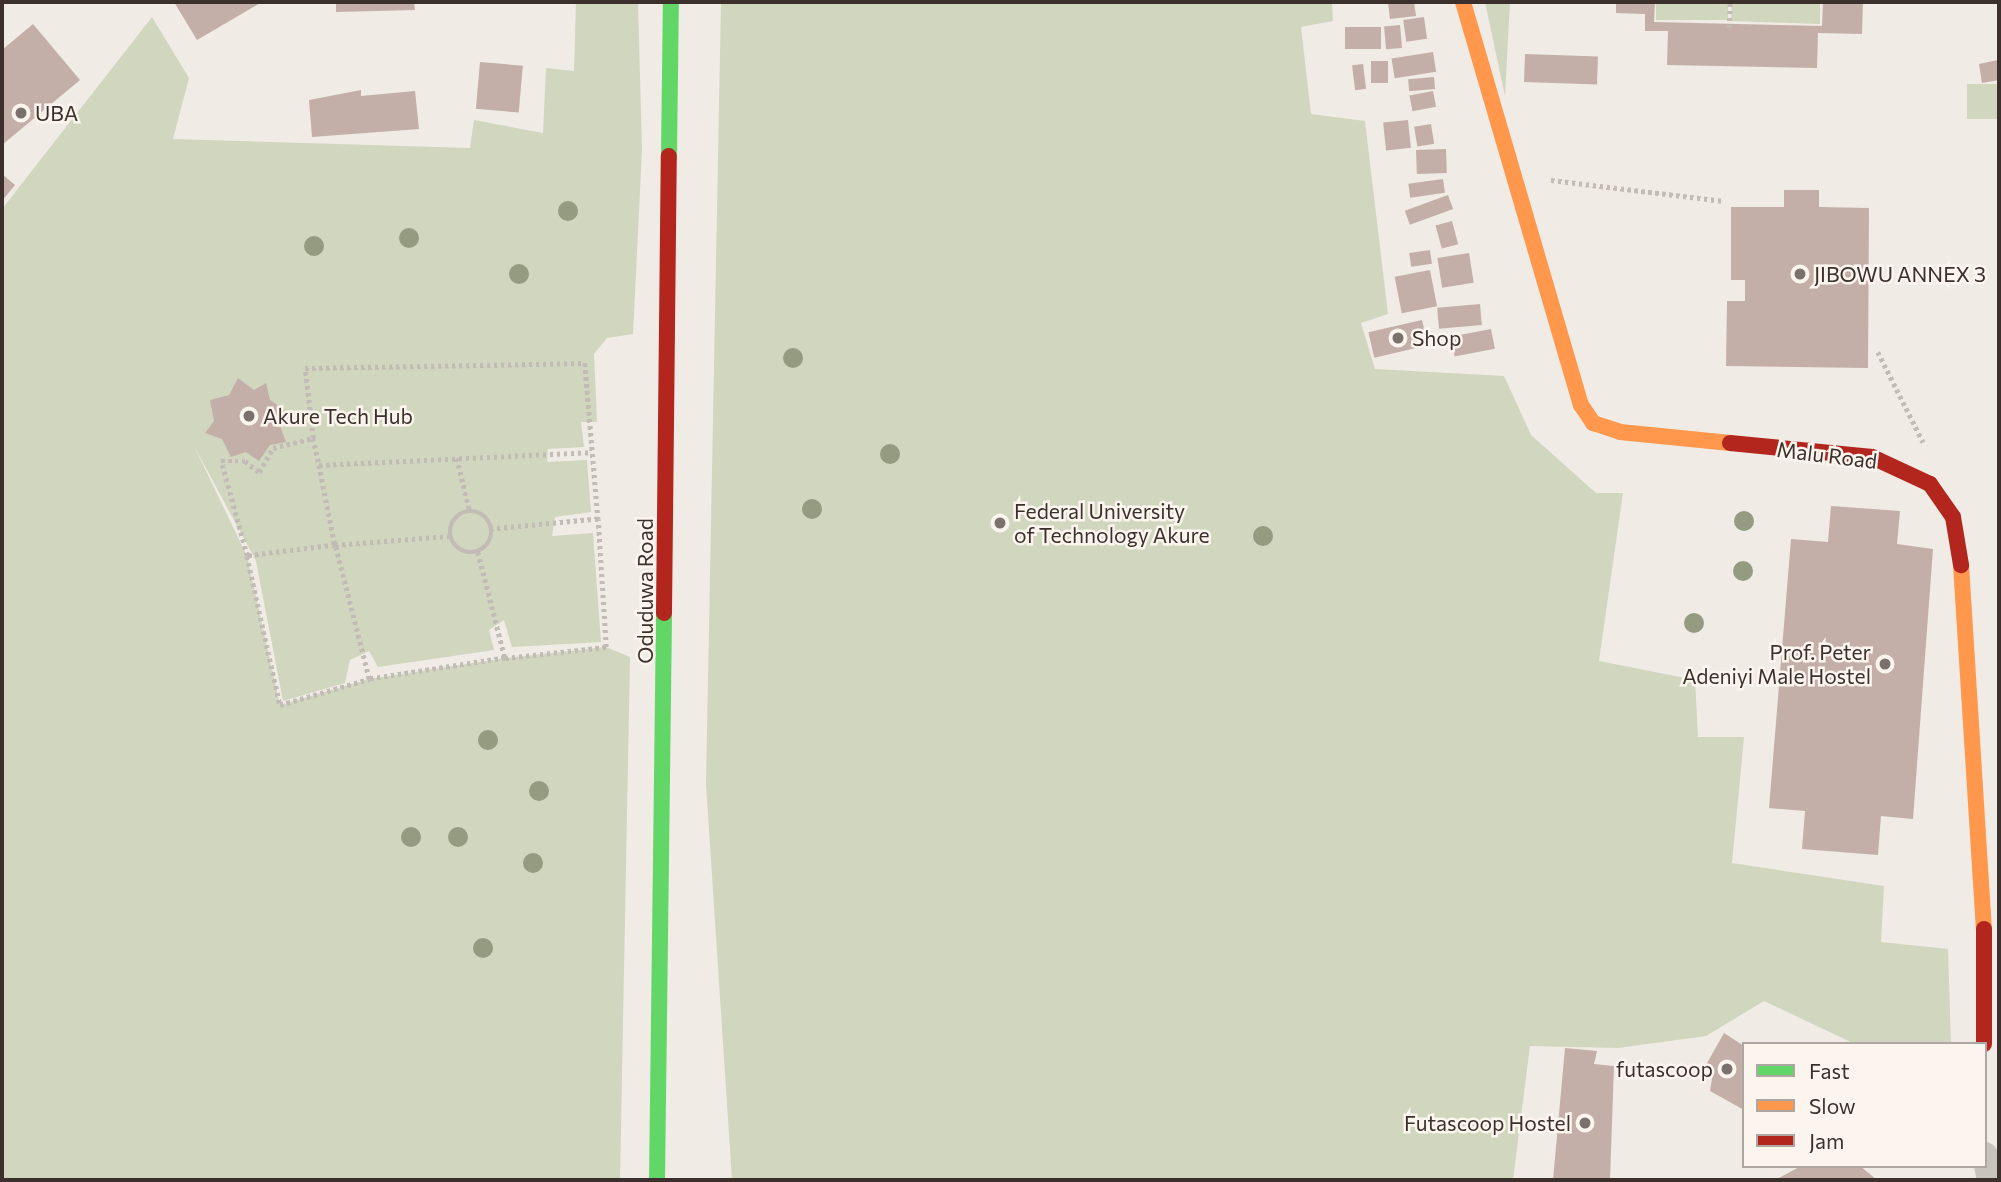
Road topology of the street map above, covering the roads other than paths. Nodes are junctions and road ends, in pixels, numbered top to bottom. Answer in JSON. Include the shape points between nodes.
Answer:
{"nodes":[{"id":1,"x":671,"y":2,"type":"edge"},
{"id":2,"x":1463,"y":2,"type":"edge"},
{"id":3,"x":1984,"y":1042,"type":"edge"},
{"id":4,"x":657,"y":1180,"type":"edge"}],
"edges":[{"from":1,"to":4,"type":"street","name":"Oduduwa Road"},
{"from":2,"to":3,"type":"street","name":"Malu Road","via":[[1519,176],[1581,405],[1593,423],[1620,432],[1872,457],[1930,484],[1953,517],[1961,549]]}]}
